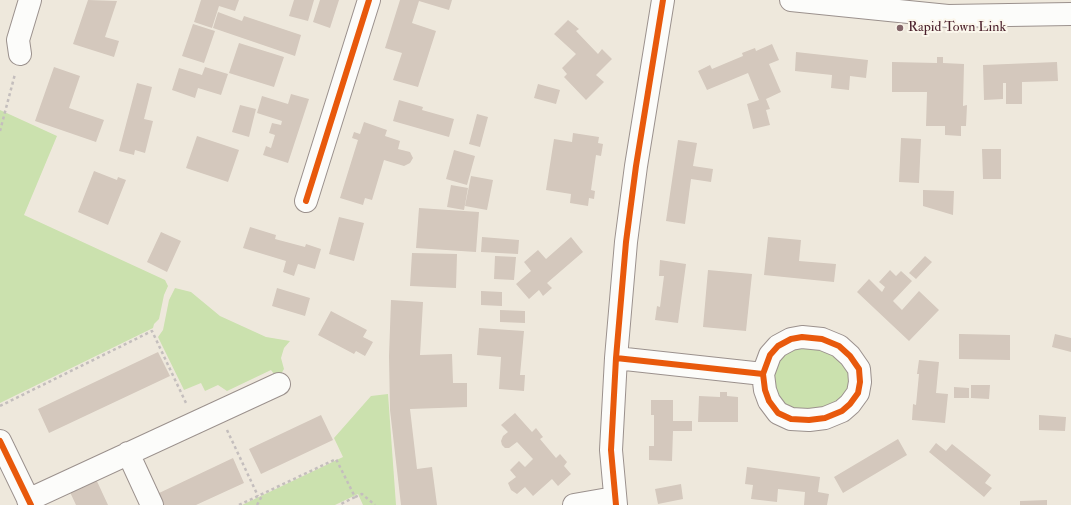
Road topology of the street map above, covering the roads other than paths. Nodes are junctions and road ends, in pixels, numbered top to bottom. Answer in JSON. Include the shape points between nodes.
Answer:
{"nodes":[{"id":1,"x":30,"y":0,"type":"edge"},
{"id":2,"x":369,"y":0,"type":"edge"},
{"id":3,"x":663,"y":0,"type":"edge"},
{"id":4,"x":791,"y":0,"type":"edge"},
{"id":5,"x":1071,"y":14,"type":"edge"},
{"id":6,"x":20,"y":54,"type":"road end"},
{"id":7,"x":306,"y":201,"type":"dead end"},
{"id":8,"x":616,"y":358,"type":"junction"},
{"id":9,"x":763,"y":374,"type":"junction"},
{"id":10,"x":278,"y":384,"type":"dead end"},
{"id":11,"x":0,"y":441,"type":"edge"},
{"id":12,"x":128,"y":454,"type":"junction"},
{"id":13,"x":615,"y":502,"type":"edge"},
{"id":14,"x":30,"y":503,"type":"edge"},
{"id":15,"x":152,"y":505,"type":"edge"},
{"id":16,"x":574,"y":505,"type":"edge"}],
"edges":[{"from":1,"to":6,"type":"street","via":[[18,40]]},
{"from":2,"to":7,"type":"street"},
{"from":3,"to":8,"type":"street","via":[[626,242]]},
{"from":4,"to":5,"type":"street","via":[[948,16]]},
{"from":8,"to":9,"type":"street"},
{"from":8,"to":13,"type":"street","via":[[611,450]]},
{"from":9,"to":9,"type":"street","via":[[770,354],[778,346],[802,337],[822,339],[839,346],[850,356],[859,370],[860,382],[858,393],[842,411],[825,418],[791,419],[778,413],[769,401]]},
{"from":10,"to":12,"type":"street"},
{"from":11,"to":14,"type":"street"},
{"from":12,"to":14,"type":"street"},
{"from":12,"to":15,"type":"street"},
{"from":13,"to":16,"type":"street"}]}
